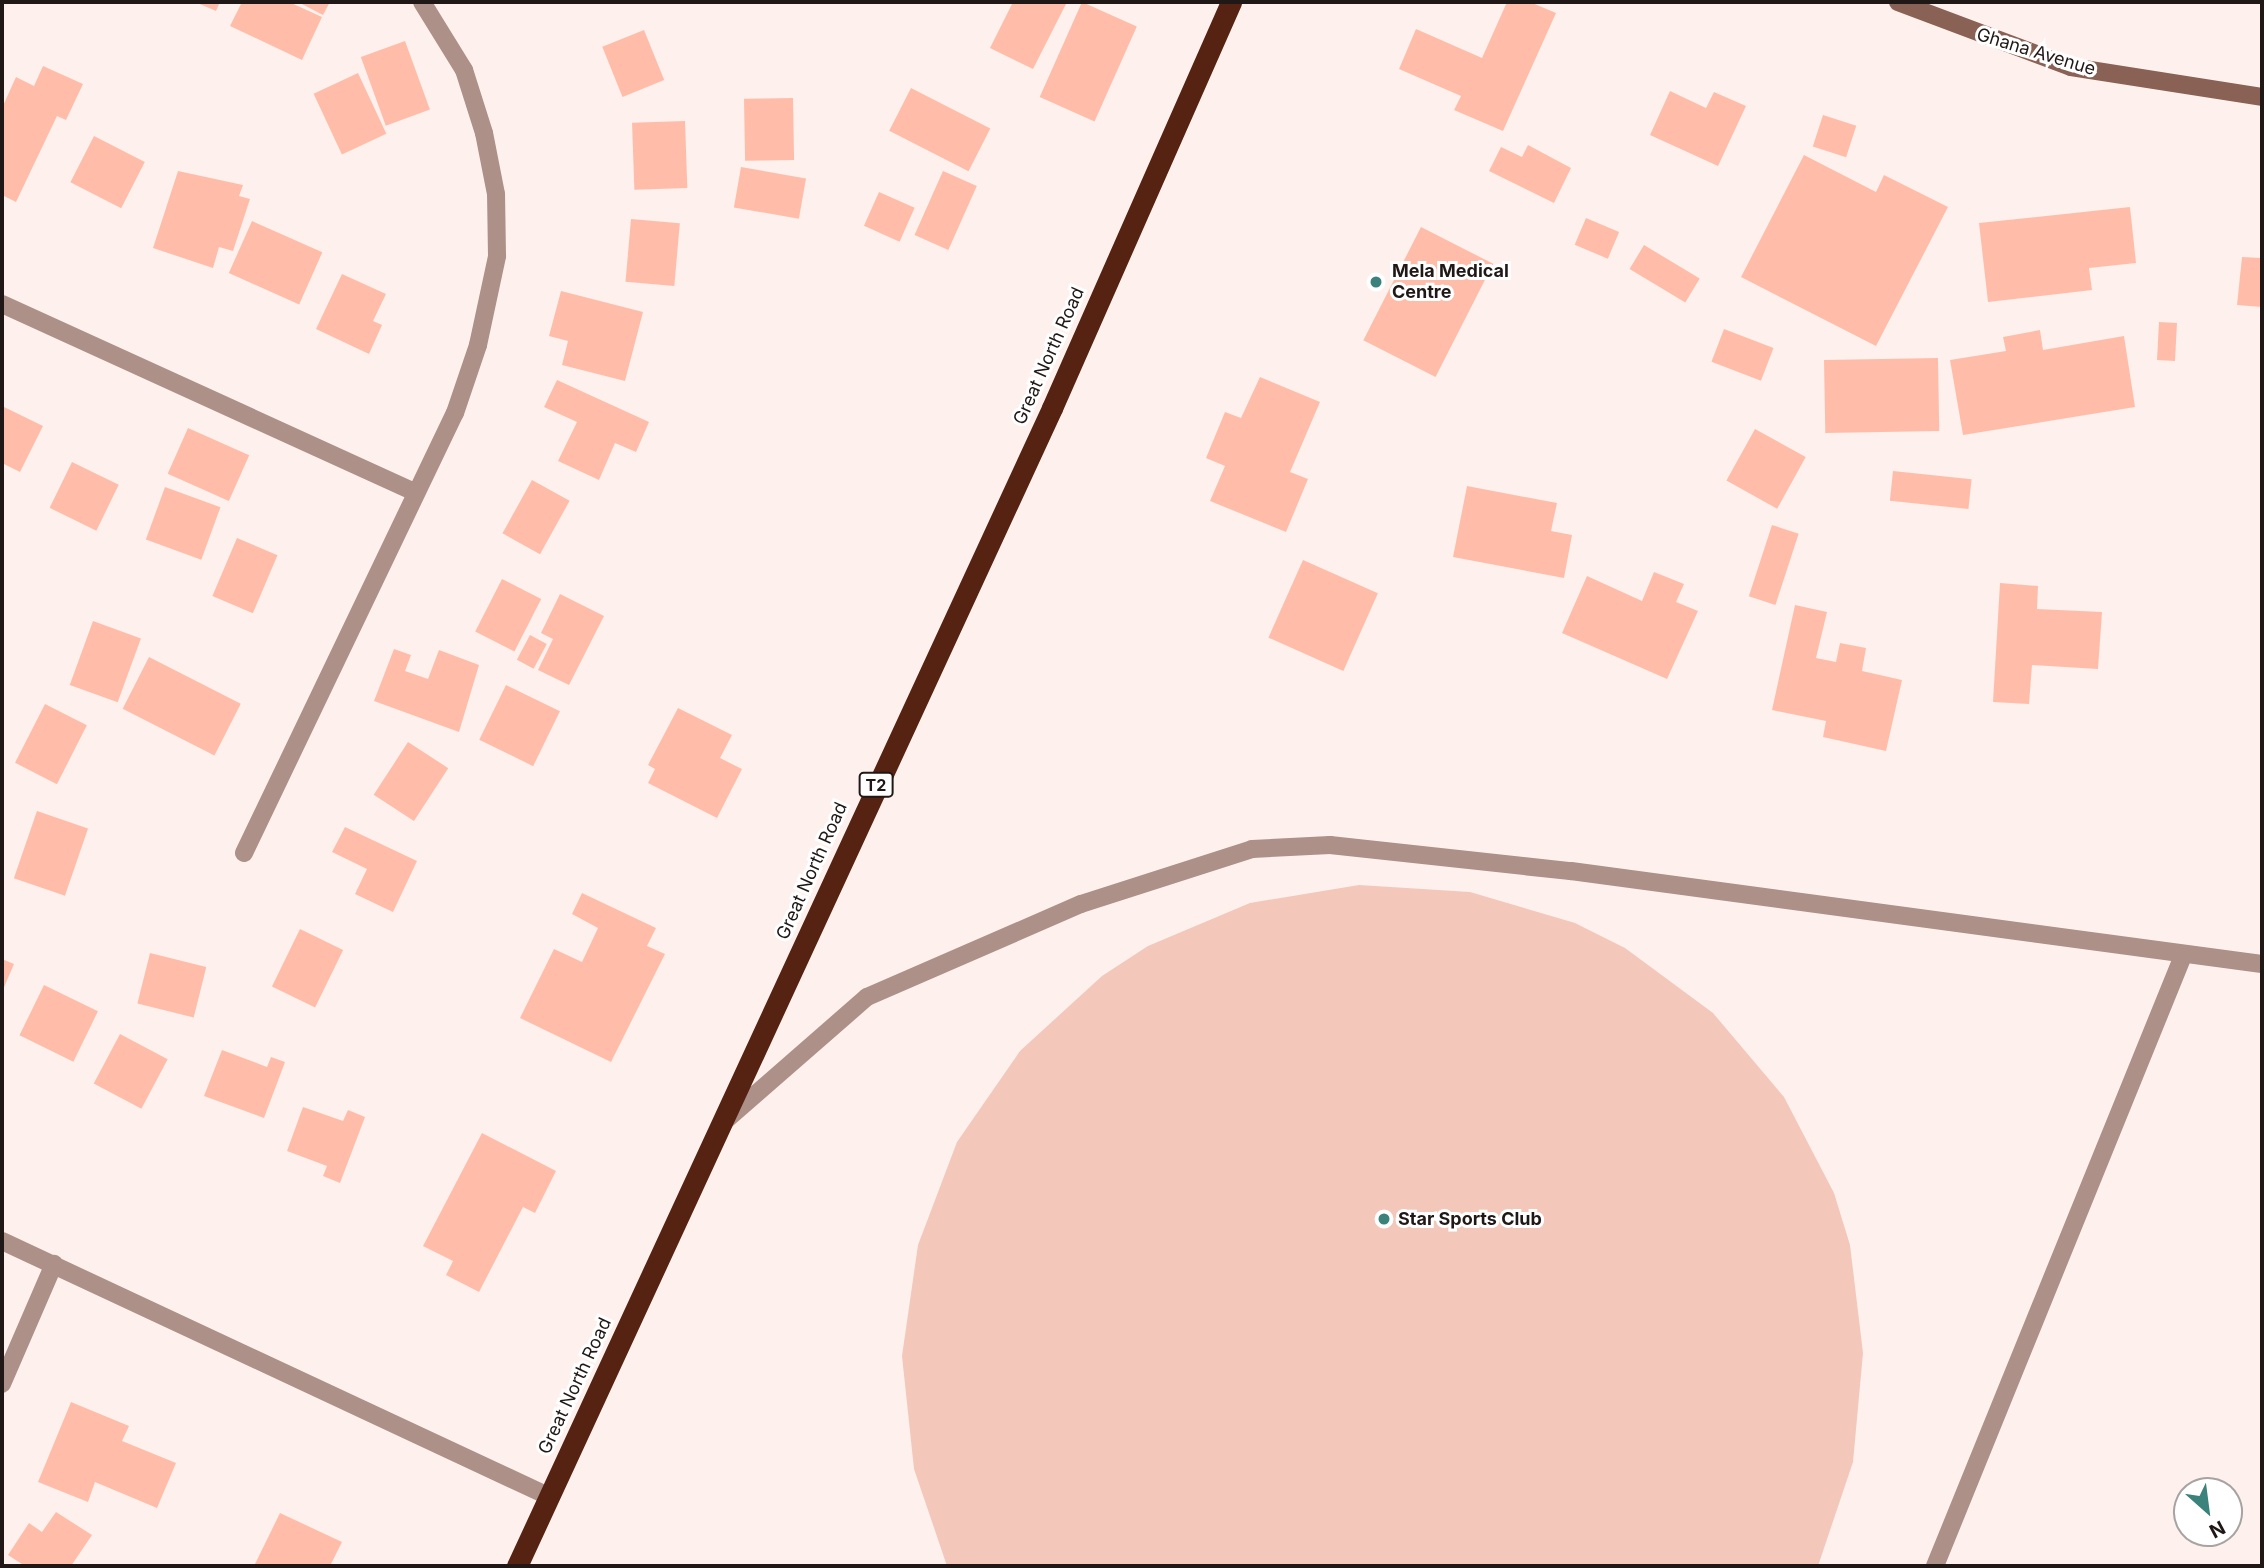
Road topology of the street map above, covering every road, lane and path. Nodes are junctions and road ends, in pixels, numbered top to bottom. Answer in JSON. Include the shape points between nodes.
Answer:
{"nodes":[{"id":1,"x":422,"y":2,"type":"edge"},
{"id":2,"x":1231,"y":2,"type":"edge"},
{"id":3,"x":1899,"y":2,"type":"edge"},
{"id":4,"x":2262,"y":97,"type":"edge"},
{"id":5,"x":2,"y":304,"type":"edge"},
{"id":6,"x":414,"y":492,"type":"junction"},
{"id":7,"x":244,"y":853,"type":"dead end"},
{"id":8,"x":2183,"y":956,"type":"junction"},
{"id":9,"x":2262,"y":964,"type":"edge"},
{"id":10,"x":726,"y":1120,"type":"junction"},
{"id":11,"x":2,"y":1241,"type":"edge"},
{"id":12,"x":54,"y":1264,"type":"junction"},
{"id":13,"x":2,"y":1384,"type":"edge"},
{"id":14,"x":548,"y":1496,"type":"junction"},
{"id":15,"x":517,"y":1566,"type":"edge"},
{"id":16,"x":1935,"y":1566,"type":"edge"}],
"edges":[{"from":1,"to":6,"type":"street","via":[[464,70],[484,134],[496,194],[497,256],[478,345],[454,414]]},
{"from":2,"to":10,"type":"highway","name":"Great North Road","number":"T2"},
{"from":3,"to":4,"type":"main road","name":"Ghana Avenue","via":[[2071,67]]},
{"from":5,"to":6,"type":"street"},
{"from":6,"to":7,"type":"street"},
{"from":8,"to":9,"type":"street"},
{"from":8,"to":10,"type":"street","via":[[1544,868],[1330,845],[1252,849],[1081,904],[867,997]]},
{"from":8,"to":16,"type":"street"},
{"from":10,"to":14,"type":"highway","name":"Great North Road","number":"T2"},
{"from":11,"to":12,"type":"street"},
{"from":12,"to":13,"type":"street"},
{"from":12,"to":14,"type":"street"},
{"from":14,"to":15,"type":"highway","name":"Great North Road","number":"T2"}]}
